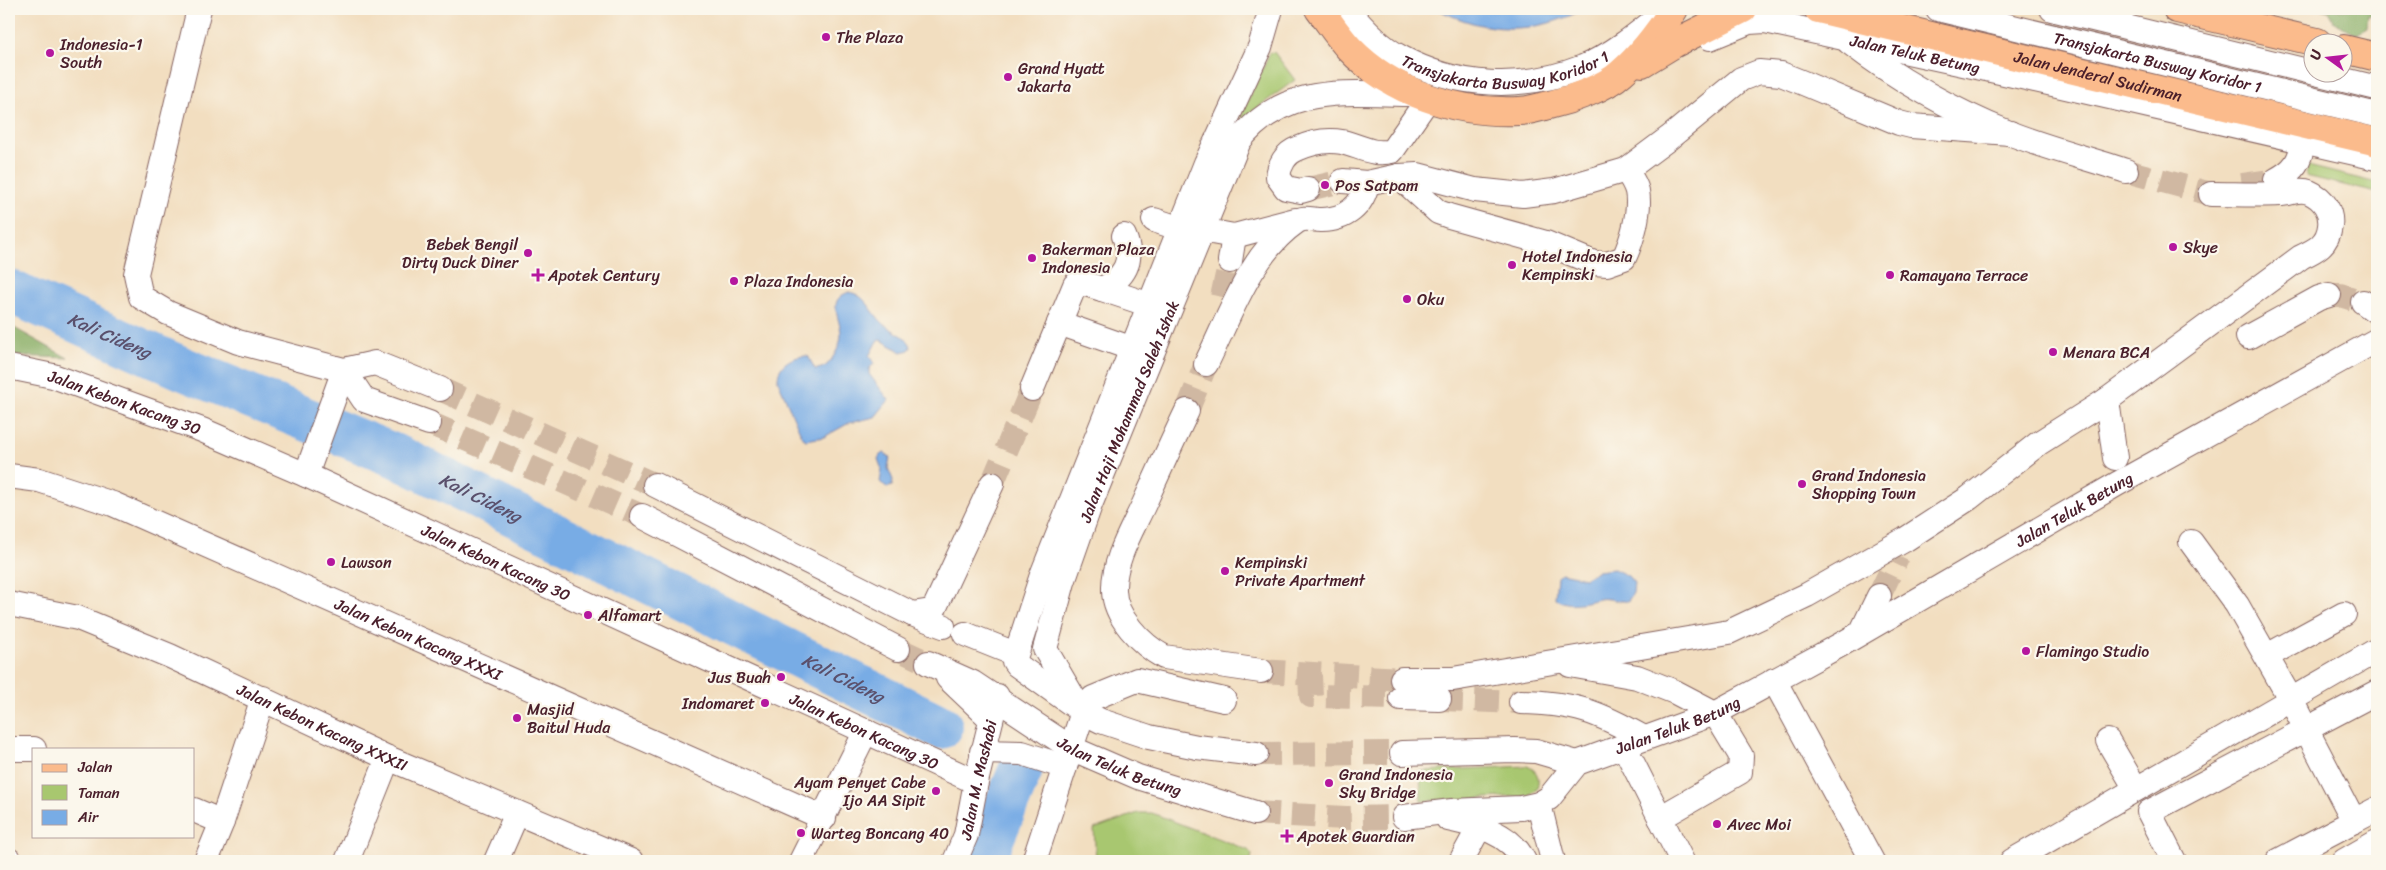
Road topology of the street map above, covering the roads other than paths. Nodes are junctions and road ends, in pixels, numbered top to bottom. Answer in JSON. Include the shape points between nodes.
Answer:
{"nodes":[{"id":1,"x":198,"y":9,"type":"edge"},
{"id":2,"x":1271,"y":9,"type":"edge"},
{"id":3,"x":1319,"y":9,"type":"edge"},
{"id":4,"x":1347,"y":9,"type":"edge"},
{"id":5,"x":1668,"y":9,"type":"edge"},
{"id":6,"x":1674,"y":9,"type":"edge"},
{"id":7,"x":1743,"y":9,"type":"edge"},
{"id":8,"x":1818,"y":9,"type":"edge"},
{"id":9,"x":1938,"y":9,"type":"edge"},
{"id":10,"x":2052,"y":9,"type":"edge"},
{"id":11,"x":2177,"y":9,"type":"edge"},
{"id":12,"x":1844,"y":38,"type":"junction"},
{"id":13,"x":2304,"y":39,"type":"edge"},
{"id":14,"x":2354,"y":51,"type":"edge"},
{"id":15,"x":1662,"y":52,"type":"junction"},
{"id":16,"x":2377,"y":57,"type":"edge"},
{"id":17,"x":1620,"y":75,"type":"junction"},
{"id":18,"x":2377,"y":88,"type":"edge"},
{"id":19,"x":1421,"y":96,"type":"junction"},
{"id":20,"x":2377,"y":115,"type":"edge"},
{"id":21,"x":2010,"y":133,"type":"junction"},
{"id":22,"x":2304,"y":140,"type":"junction"},
{"id":23,"x":2377,"y":142,"type":"edge"},
{"id":24,"x":2377,"y":158,"type":"edge"},
{"id":25,"x":1626,"y":170,"type":"junction"},
{"id":26,"x":2126,"y":171,"type":"tunnel mouth"},
{"id":27,"x":1399,"y":176,"type":"junction"},
{"id":28,"x":2276,"y":180,"type":"tunnel mouth"},
{"id":29,"x":1343,"y":181,"type":"tunnel mouth"},
{"id":30,"x":1367,"y":183,"type":"junction"},
{"id":31,"x":2242,"y":185,"type":"tunnel mouth"},
{"id":32,"x":1308,"y":189,"type":"tunnel mouth"},
{"id":33,"x":1300,"y":219,"type":"junction"},
{"id":34,"x":1154,"y":220,"type":"dead end"},
{"id":35,"x":1191,"y":229,"type":"junction"},
{"id":36,"x":1124,"y":236,"type":"dead end"},
{"id":37,"x":1234,"y":236,"type":"junction"},
{"id":38,"x":1230,"y":261,"type":"tunnel mouth"},
{"id":39,"x":1102,"y":289,"type":"junction"},
{"id":40,"x":2329,"y":295,"type":"tunnel mouth"},
{"id":41,"x":1222,"y":297,"type":"tunnel mouth"},
{"id":42,"x":1150,"y":305,"type":"junction"},
{"id":43,"x":1059,"y":323,"type":"junction"},
{"id":44,"x":1225,"y":326,"type":"junction"},
{"id":45,"x":2248,"y":337,"type":"dead end"},
{"id":46,"x":2377,"y":340,"type":"edge"},
{"id":47,"x":1133,"y":349,"type":"junction"},
{"id":48,"x":1206,"y":364,"type":"tunnel mouth"},
{"id":49,"x":9,"y":368,"type":"edge"},
{"id":50,"x":344,"y":370,"type":"junction"},
{"id":51,"x":1032,"y":388,"type":"tunnel mouth"},
{"id":52,"x":440,"y":389,"type":"tunnel mouth"},
{"id":53,"x":2107,"y":400,"type":"junction"},
{"id":54,"x":1187,"y":411,"type":"tunnel mouth"},
{"id":55,"x":429,"y":424,"type":"tunnel mouth"},
{"id":56,"x":2115,"y":460,"type":"junction"},
{"id":57,"x":306,"y":475,"type":"junction"},
{"id":58,"x":9,"y":476,"type":"edge"},
{"id":59,"x":992,"y":484,"type":"tunnel mouth"},
{"id":60,"x":655,"y":485,"type":"tunnel mouth"},
{"id":61,"x":642,"y":516,"type":"tunnel mouth"},
{"id":62,"x":2191,"y":542,"type":"dead end"},
{"id":63,"x":1879,"y":596,"type":"tunnel mouth"},
{"id":64,"x":9,"y":604,"type":"edge"},
{"id":65,"x":912,"y":614,"type":"junction"},
{"id":66,"x":2344,"y":614,"type":"dead end"},
{"id":67,"x":943,"y":626,"type":"dead end"},
{"id":68,"x":1862,"y":631,"type":"junction"},
{"id":69,"x":965,"y":634,"type":"dead end"},
{"id":70,"x":898,"y":649,"type":"tunnel mouth"},
{"id":71,"x":2377,"y":650,"type":"edge"},
{"id":72,"x":1015,"y":654,"type":"junction"},
{"id":73,"x":2267,"y":656,"type":"junction"},
{"id":74,"x":1553,"y":662,"type":"junction"},
{"id":75,"x":1261,"y":671,"type":"tunnel mouth"},
{"id":76,"x":1774,"y":680,"type":"junction"},
{"id":77,"x":2377,"y":692,"type":"edge"},
{"id":78,"x":997,"y":696,"type":"junction"},
{"id":79,"x":263,"y":698,"type":"junction"},
{"id":80,"x":1439,"y":699,"type":"tunnel mouth"},
{"id":81,"x":1224,"y":700,"type":"dead end"},
{"id":82,"x":2291,"y":700,"type":"junction"},
{"id":83,"x":1521,"y":702,"type":"tunnel mouth"},
{"id":84,"x":1083,"y":712,"type":"junction"},
{"id":85,"x":1715,"y":713,"type":"junction"},
{"id":86,"x":991,"y":719,"type":"junction"},
{"id":87,"x":2306,"y":729,"type":"junction"},
{"id":88,"x":866,"y":731,"type":"junction"},
{"id":89,"x":2108,"y":741,"type":"dead end"},
{"id":90,"x":1634,"y":742,"type":"junction"},
{"id":91,"x":9,"y":749,"type":"edge"},
{"id":92,"x":32,"y":749,"type":"edge"},
{"id":93,"x":982,"y":752,"type":"junction"},
{"id":94,"x":1402,"y":753,"type":"tunnel mouth"},
{"id":95,"x":1256,"y":754,"type":"tunnel mouth"},
{"id":96,"x":1068,"y":757,"type":"junction"},
{"id":97,"x":388,"y":758,"type":"junction"},
{"id":98,"x":1577,"y":763,"type":"junction"},
{"id":99,"x":976,"y":782,"type":"junction"},
{"id":100,"x":2136,"y":789,"type":"junction"},
{"id":101,"x":1539,"y":804,"type":"junction"},
{"id":102,"x":2377,"y":809,"type":"edge"},
{"id":103,"x":195,"y":810,"type":"edge"},
{"id":104,"x":517,"y":813,"type":"junction"},
{"id":105,"x":1255,"y":813,"type":"tunnel mouth"},
{"id":106,"x":1428,"y":815,"type":"junction"},
{"id":107,"x":1404,"y":817,"type":"tunnel mouth"},
{"id":108,"x":824,"y":818,"type":"junction"},
{"id":109,"x":1660,"y":818,"type":"junction"},
{"id":110,"x":2354,"y":821,"type":"junction"},
{"id":111,"x":222,"y":822,"type":"junction"},
{"id":112,"x":1480,"y":826,"type":"junction"},
{"id":113,"x":2377,"y":842,"type":"edge"},
{"id":114,"x":1037,"y":857,"type":"edge"},
{"id":115,"x":206,"y":861,"type":"edge"},
{"id":116,"x":346,"y":861,"type":"edge"},
{"id":117,"x":496,"y":861,"type":"edge"},
{"id":118,"x":631,"y":861,"type":"edge"},
{"id":119,"x":801,"y":861,"type":"edge"},
{"id":120,"x":955,"y":861,"type":"edge"},
{"id":121,"x":1460,"y":861,"type":"edge"},
{"id":122,"x":1524,"y":861,"type":"edge"},
{"id":123,"x":1554,"y":861,"type":"edge"},
{"id":124,"x":1682,"y":861,"type":"edge"},
{"id":125,"x":1872,"y":861,"type":"edge"},
{"id":126,"x":2012,"y":861,"type":"edge"},
{"id":127,"x":2174,"y":861,"type":"edge"},
{"id":128,"x":2278,"y":861,"type":"edge"},
{"id":129,"x":2344,"y":861,"type":"edge"}],
"edges":[{"from":1,"to":50,"type":"street","via":[[136,274],[141,297],[168,313],[238,342]]},
{"from":2,"to":35,"type":"street","name":"Jalan Haji Mohammad Saleh Ishak","via":[[1260,47],[1206,163]]},
{"from":3,"to":19,"type":"main road","via":[[1349,48],[1368,65]]},
{"from":4,"to":5,"type":"street","name":"Transjakarta Busway Koridor 1","via":[[1398,57],[1443,76],[1478,83],[1531,83],[1583,67],[1630,40]]},
{"from":6,"to":17,"type":"main road","via":[[1654,39]]},
{"from":7,"to":15,"type":"main road"},
{"from":8,"to":23,"type":"main road","name":"Jalan Jenderal Sudirman"},
{"from":9,"to":20,"type":"street","name":"Transjakarta Busway Koridor 1"},
{"from":10,"to":18,"type":"street","name":"Transjakarta Busway Koridor 1"},
{"from":11,"to":13,"type":"main road"},
{"from":12,"to":15,"type":"street","name":"Jalan Teluk Betung","via":[[1765,21],[1749,22],[1678,50]]},
{"from":12,"to":21,"type":"street","via":[[1881,67],[1936,98]]},
{"from":12,"to":22,"type":"street","name":"Jalan Teluk Betung"},
{"from":14,"to":16,"type":"main road"},
{"from":15,"to":17,"type":"main road"},
{"from":17,"to":19,"type":"main road","via":[[1572,100],[1520,111],[1477,109]]},
{"from":19,"to":32,"type":"street","via":[[1392,151],[1376,153],[1343,142],[1322,141],[1292,150],[1281,164],[1278,177],[1286,188]]},
{"from":19,"to":35,"type":"street","name":"Jalan Haji Mohammad Saleh Ishak","via":[[1319,94],[1278,106],[1258,119],[1239,141]]},
{"from":21,"to":25,"type":"street","via":[[1899,124],[1781,74],[1759,72],[1741,78]]},
{"from":21,"to":26,"type":"street"},
{"from":22,"to":24,"type":"street","name":"Jalan Teluk Betung"},
{"from":22,"to":28,"type":"street","via":[[2294,169]]},
{"from":25,"to":27,"type":"street","via":[[1554,192],[1522,195],[1475,190],[1418,175]]},
{"from":25,"to":27,"type":"street","via":[[1637,189],[1638,198],[1630,246],[1624,258],[1607,264],[1438,212]]},
{"from":27,"to":30,"type":"street"},
{"from":29,"to":30,"type":"street"},
{"from":30,"to":33,"type":"street","via":[[1365,196],[1344,216],[1330,220]]},
{"from":31,"to":53,"type":"street","via":[[2211,194],[2309,192],[2323,202],[2329,213],[2328,235],[2314,251],[2301,257]]},
{"from":33,"to":37,"type":"street"},
{"from":33,"to":44,"type":"street","via":[[1285,230],[1256,266]]},
{"from":34,"to":35,"type":"street"},
{"from":35,"to":37,"type":"street"},
{"from":35,"to":42,"type":"street","name":"Jalan Haji Mohammad Saleh Ishak"},
{"from":35,"to":84,"type":"street","name":"Jalan Haji Mohammad Saleh Ishak","via":[[1062,582],[1044,645],[1046,654]]},
{"from":36,"to":39,"type":"street","via":[[1129,257],[1126,268],[1117,280]]},
{"from":37,"to":38,"type":"street"},
{"from":39,"to":42,"type":"street"},
{"from":39,"to":43,"type":"street","via":[[1076,283]]},
{"from":40,"to":45,"type":"street"},
{"from":41,"to":44,"type":"street"},
{"from":42,"to":47,"type":"street","name":"Jalan Haji Mohammad Saleh Ishak"},
{"from":43,"to":47,"type":"street"},
{"from":43,"to":51,"type":"street"},
{"from":44,"to":48,"type":"street"},
{"from":46,"to":56,"type":"street","name":"Jalan Teluk Betung"},
{"from":47,"to":72,"type":"street","name":"Jalan Haji Mohammad Saleh Ishak","via":[[1042,575]]},
{"from":49,"to":57,"type":"street","name":"Jalan Kebon Kacang 30","via":[[53,376],[202,430]]},
{"from":50,"to":52,"type":"street","via":[[375,363]]},
{"from":50,"to":55,"type":"street","via":[[364,400]]},
{"from":50,"to":57,"type":"street"},
{"from":53,"to":56,"type":"street"},
{"from":53,"to":74,"type":"street","via":[[2039,443],[1902,548],[1729,632]]},
{"from":54,"to":75,"type":"street","via":[[1114,589],[1117,609],[1122,619],[1155,652],[1174,659]]},
{"from":56,"to":68,"type":"street","name":"Jalan Teluk Betung"},
{"from":57,"to":88,"type":"street","name":"Jalan Kebon Kacang 30"},
{"from":58,"to":108,"type":"street","name":"Jalan Kebon Kacang XXXI","via":[[39,480],[113,504]]},
{"from":59,"to":65,"type":"street","via":[[936,607]]},
{"from":60,"to":65,"type":"street"},
{"from":61,"to":70,"type":"street"},
{"from":62,"to":73,"type":"street","via":[[2237,605]]},
{"from":63,"to":68,"type":"street"},
{"from":64,"to":79,"type":"street","name":"Jalan Kebon Kacang XXXII","via":[[78,618]]},
{"from":65,"to":67,"type":"street"},
{"from":66,"to":73,"type":"street"},
{"from":68,"to":76,"type":"street","name":"Jalan Teluk Betung"},
{"from":69,"to":72,"type":"street"},
{"from":71,"to":82,"type":"street"},
{"from":72,"to":84,"type":"street","name":"Jalan Teluk Betung","via":[[1017,665]]},
{"from":73,"to":82,"type":"street"},
{"from":74,"to":80,"type":"street","via":[[1401,688]]},
{"from":74,"to":85,"type":"street","via":[[1646,681]]},
{"from":76,"to":85,"type":"street","name":"Jalan Teluk Betung"},
{"from":76,"to":125,"type":"street"},
{"from":77,"to":87,"type":"street"},
{"from":78,"to":86,"type":"street","name":"Jalan M. Mashabi"},
{"from":78,"to":86,"type":"street","name":"Jalan Teluk Betung","via":[[933,666]]},
{"from":78,"to":96,"type":"street","name":"Jalan Teluk Betung"},
{"from":79,"to":97,"type":"street","name":"Jalan Kebon Kacang XXXII"},
{"from":79,"to":111,"type":"street"},
{"from":81,"to":84,"type":"street","via":[[1136,680],[1093,698]]},
{"from":82,"to":87,"type":"street"},
{"from":82,"to":100,"type":"street"},
{"from":83,"to":90,"type":"street","via":[[1589,710]]},
{"from":84,"to":95,"type":"street","name":"Jalan Teluk Betung","via":[[1149,737]]},
{"from":84,"to":96,"type":"street"},
{"from":85,"to":90,"type":"street","name":"Jalan Teluk Betung"},
{"from":85,"to":109,"type":"street","via":[[1740,756],[1740,772]]},
{"from":86,"to":93,"type":"street","name":"Jalan M. Mashabi"},
{"from":87,"to":110,"type":"street"},
{"from":87,"to":127,"type":"street","via":[[2149,812]]},
{"from":88,"to":99,"type":"street","name":"Jalan Kebon Kacang 30"},
{"from":88,"to":108,"type":"street"},
{"from":89,"to":100,"type":"street"},
{"from":90,"to":98,"type":"street","name":"Jalan Teluk Betung"},
{"from":90,"to":109,"type":"street"},
{"from":91,"to":92,"type":"street"},
{"from":93,"to":96,"type":"street"},
{"from":93,"to":99,"type":"street","name":"Jalan M. Mashabi"},
{"from":94,"to":98,"type":"street","via":[[1536,751]]},
{"from":96,"to":105,"type":"street","name":"Jalan Teluk Betung"},
{"from":96,"to":114,"type":"street"},
{"from":97,"to":104,"type":"street","name":"Jalan Kebon Kacang XXXII"},
{"from":97,"to":116,"type":"street"},
{"from":98,"to":101,"type":"street","via":[[1549,798]]},
{"from":99,"to":120,"type":"street","name":"Jalan M. Mashabi","via":[[966,835]]},
{"from":100,"to":126,"type":"street"},
{"from":101,"to":106,"type":"street"},
{"from":101,"to":123,"type":"street"},
{"from":102,"to":110,"type":"street"},
{"from":103,"to":111,"type":"street"},
{"from":104,"to":117,"type":"street"},
{"from":104,"to":118,"type":"street","name":"Jalan Kebon Kacang XXXII"},
{"from":106,"to":107,"type":"street"},
{"from":106,"to":112,"type":"street"},
{"from":108,"to":119,"type":"street"},
{"from":109,"to":124,"type":"street"},
{"from":110,"to":128,"type":"street"},
{"from":111,"to":115,"type":"street"},
{"from":112,"to":121,"type":"street"},
{"from":112,"to":122,"type":"street","via":[[1510,841]]},
{"from":113,"to":129,"type":"street"}]}
